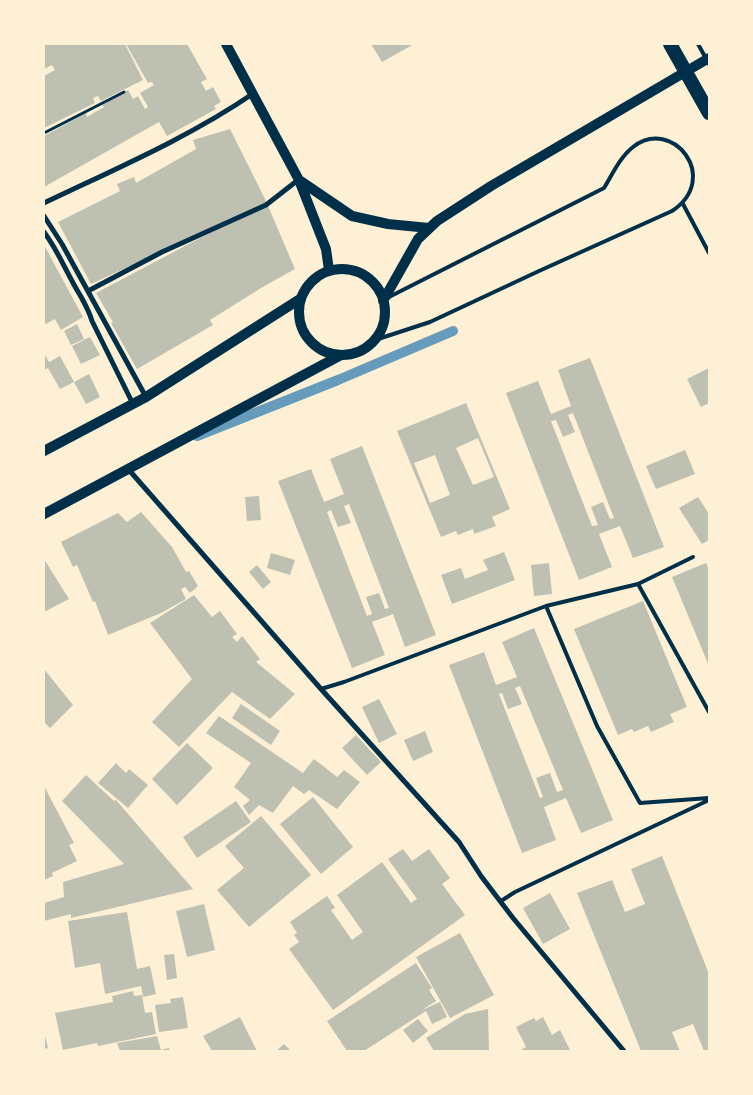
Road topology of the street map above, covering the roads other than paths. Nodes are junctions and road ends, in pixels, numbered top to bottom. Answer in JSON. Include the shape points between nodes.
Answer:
{"nodes":[{"id":1,"x":226,"y":44,"type":"edge"},
{"id":2,"x":670,"y":44,"type":"edge"},
{"id":3,"x":698,"y":44,"type":"edge"},
{"id":4,"x":709,"y":61,"type":"edge"},
{"id":5,"x":686,"y":71,"type":"junction"},
{"id":6,"x":254,"y":93,"type":"junction"},
{"id":7,"x":709,"y":113,"type":"edge"},
{"id":8,"x":299,"y":180,"type":"junction"},
{"id":9,"x":44,"y":203,"type":"edge"},
{"id":10,"x":682,"y":204,"type":"junction"},
{"id":11,"x":44,"y":216,"type":"edge"},
{"id":12,"x":428,"y":228,"type":"junction"},
{"id":13,"x":44,"y":232,"type":"edge"},
{"id":14,"x":709,"y":253,"type":"edge"},
{"id":15,"x":328,"y":270,"type":"junction"},
{"id":16,"x":88,"y":291,"type":"junction"},
{"id":17,"x":300,"y":299,"type":"junction"},
{"id":18,"x":383,"y":301,"type":"junction"},
{"id":19,"x":375,"y":340,"type":"junction"},
{"id":20,"x":341,"y":356,"type":"junction"},
{"id":21,"x":146,"y":397,"type":"junction"},
{"id":22,"x":132,"y":404,"type":"junction"},
{"id":23,"x":44,"y":452,"type":"edge"},
{"id":24,"x":130,"y":470,"type":"junction"},
{"id":25,"x":44,"y":514,"type":"edge"},
{"id":26,"x":693,"y":557,"type":"dead end"},
{"id":27,"x":638,"y":584,"type":"junction"},
{"id":28,"x":546,"y":606,"type":"junction"},
{"id":29,"x":321,"y":688,"type":"junction"},
{"id":30,"x":709,"y":712,"type":"edge"},
{"id":31,"x":709,"y":799,"type":"edge"},
{"id":32,"x":501,"y":901,"type":"junction"},
{"id":33,"x":624,"y":1051,"type":"edge"}],
"edges":[{"from":1,"to":6,"type":"main road"},
{"from":2,"to":5,"type":"highway"},
{"from":3,"to":4,"type":"lane"},
{"from":4,"to":5,"type":"main road"},
{"from":5,"to":7,"type":"highway"},
{"from":5,"to":12,"type":"main road","via":[[491,186]]},
{"from":6,"to":8,"type":"main road"},
{"from":6,"to":9,"type":"street","via":[[183,137]]},
{"from":8,"to":12,"type":"main road","via":[[352,216]]},
{"from":8,"to":15,"type":"main road","via":[[326,249]]},
{"from":8,"to":16,"type":"street","via":[[266,205],[162,252]]},
{"from":10,"to":14,"type":"lane"},
{"from":10,"to":18,"type":"lane","via":[[694,182],[688,158],[669,141],[645,141],[625,155],[604,188]]},
{"from":10,"to":19,"type":"lane","via":[[430,322]]},
{"from":11,"to":16,"type":"street"},
{"from":12,"to":18,"type":"main road","via":[[418,239]]},
{"from":13,"to":22,"type":"street","via":[[88,307]]},
{"from":15,"to":17,"type":"main road","via":[[310,282]]},
{"from":15,"to":18,"type":"main road","via":[[346,268],[362,274],[376,285]]},
{"from":16,"to":21,"type":"street"},
{"from":17,"to":20,"type":"main road","via":[[299,320],[307,339],[322,351]]},
{"from":17,"to":21,"type":"main road"},
{"from":18,"to":19,"type":"main road","via":[[384,321]]},
{"from":19,"to":20,"type":"main road","via":[[360,352]]},
{"from":20,"to":24,"type":"main road"},
{"from":21,"to":22,"type":"main road"},
{"from":22,"to":23,"type":"main road"},
{"from":24,"to":25,"type":"main road"},
{"from":24,"to":29,"type":"street"},
{"from":26,"to":27,"type":"lane"},
{"from":27,"to":28,"type":"lane"},
{"from":27,"to":30,"type":"lane"},
{"from":28,"to":29,"type":"lane"},
{"from":28,"to":31,"type":"lane","via":[[597,726],[640,803]]},
{"from":29,"to":32,"type":"street","via":[[459,842],[480,876]]},
{"from":31,"to":32,"type":"lane"},
{"from":32,"to":33,"type":"street"}]}
